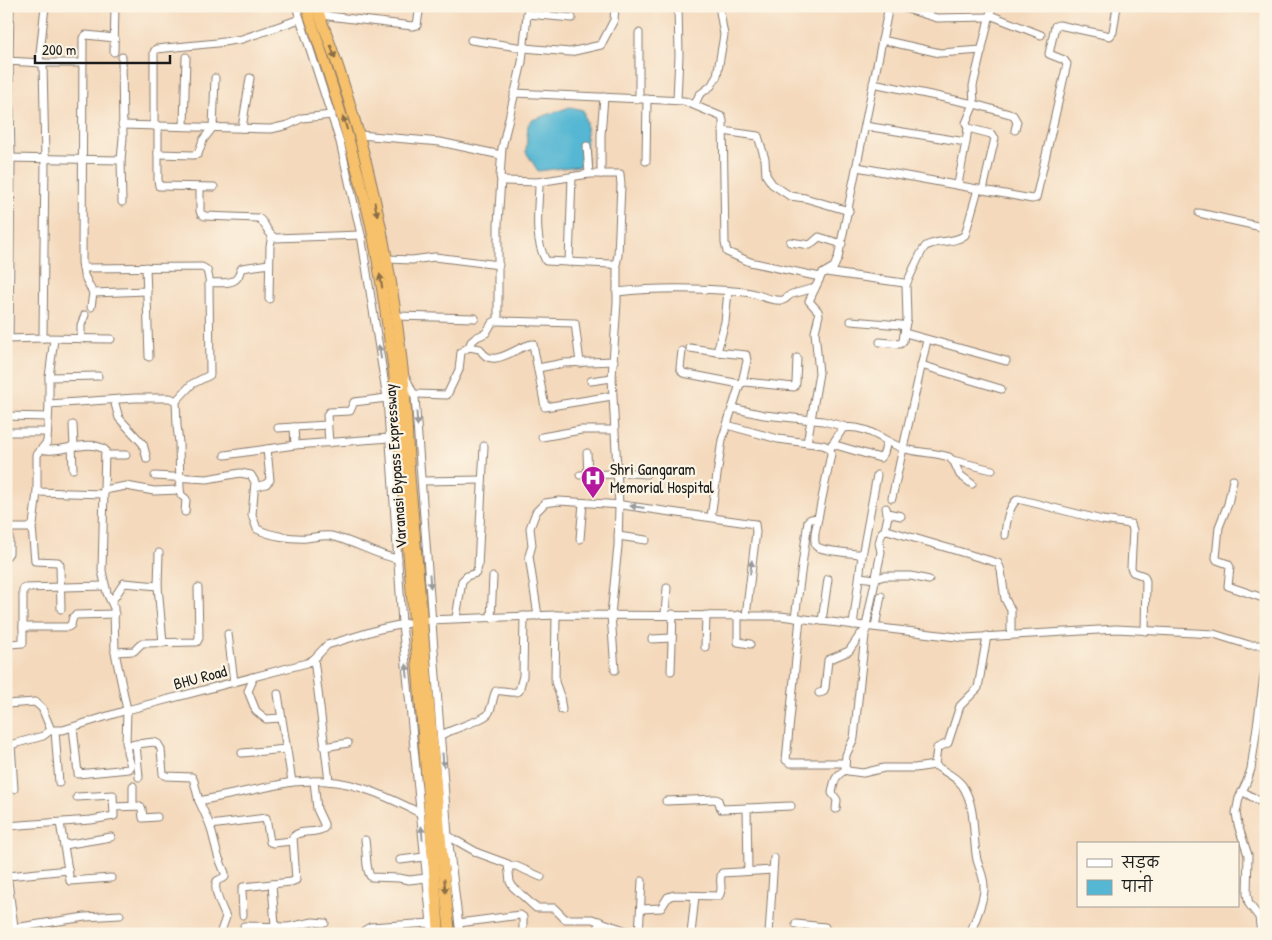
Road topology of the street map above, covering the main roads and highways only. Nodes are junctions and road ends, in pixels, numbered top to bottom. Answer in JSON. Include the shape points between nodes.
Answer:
{"nodes":[{"id":1,"x":306,"y":6,"type":"edge"},
{"id":2,"x":318,"y":10,"type":"edge"},
{"id":3,"x":439,"y":934,"type":"edge"},
{"id":4,"x":450,"y":934,"type":"edge"}],
"edges":[{"from":3,"to":1,"type":"highway","name":"Varanasi Bypass Expressway","one_way":true,"via":[[394,372],[384,300],[351,144]]},
{"from":2,"to":4,"type":"highway","name":"Varanasi Bypass Expressway","one_way":true,"via":[[360,134],[396,316]]}]}
